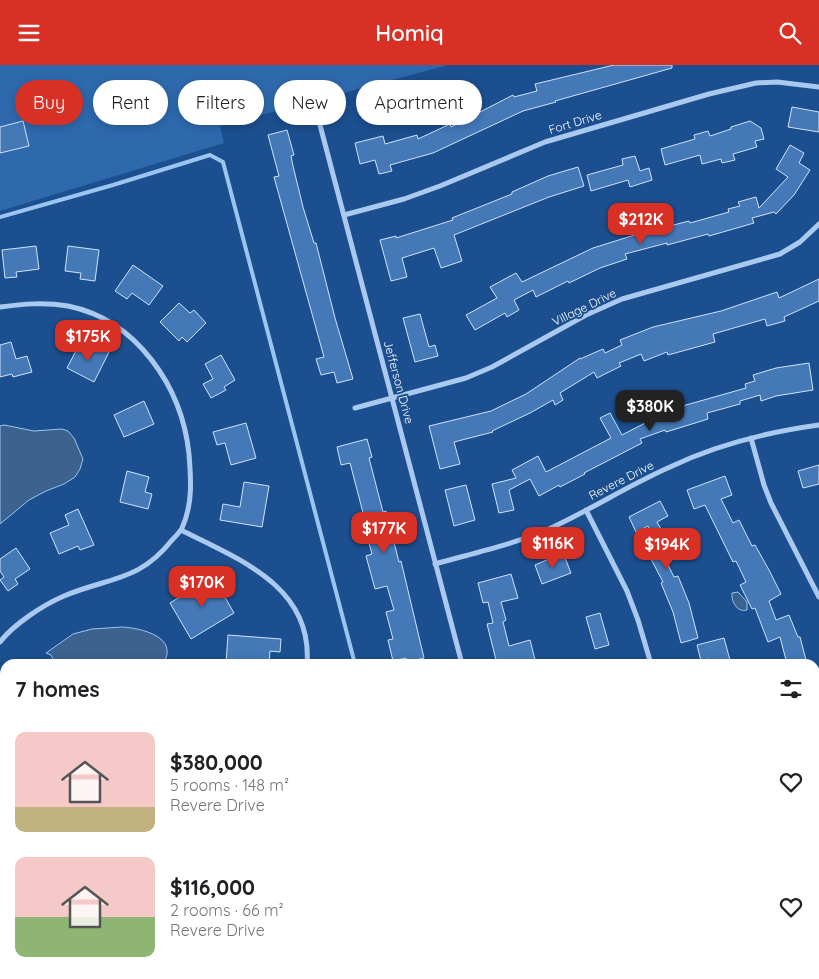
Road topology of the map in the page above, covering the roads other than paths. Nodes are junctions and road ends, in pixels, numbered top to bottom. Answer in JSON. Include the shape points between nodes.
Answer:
{"nodes":[{"id":1,"x":819,"y":87,"type":"edge"},
{"id":2,"x":321,"y":125,"type":"edge"},
{"id":3,"x":344,"y":215,"type":"junction"},
{"id":4,"x":819,"y":224,"type":"edge"},
{"id":5,"x":0,"y":307,"type":"edge"},
{"id":6,"x":392,"y":398,"type":"junction"},
{"id":7,"x":355,"y":408,"type":"dead end"},
{"id":8,"x":819,"y":425,"type":"edge"},
{"id":9,"x":751,"y":439,"type":"junction"},
{"id":10,"x":586,"y":510,"type":"junction"},
{"id":11,"x":181,"y":530,"type":"junction"},
{"id":12,"x":436,"y":564,"type":"junction"},
{"id":13,"x":819,"y":597,"type":"edge"},
{"id":14,"x":0,"y":642,"type":"edge"},
{"id":15,"x":307,"y":659,"type":"edge"},
{"id":16,"x":461,"y":659,"type":"edge"},
{"id":17,"x":650,"y":659,"type":"edge"}],
"edges":[{"from":1,"to":3,"type":"street","name":"Fort Drive","via":[[756,83],[709,94],[545,141],[440,186]]},
{"from":2,"to":3,"type":"street","name":"Jefferson Drive"},
{"from":3,"to":6,"type":"street","name":"Jefferson Drive"},
{"from":4,"to":6,"type":"street","name":"Village Drive","via":[[793,248],[780,254],[622,299],[586,315],[492,367]]},
{"from":5,"to":11,"type":"street","via":[[35,303],[87,312],[121,330],[149,356],[171,389],[188,444],[192,479],[188,511]]},
{"from":6,"to":7,"type":"street","name":"Village Drive"},
{"from":6,"to":12,"type":"street","name":"Jefferson Drive"},
{"from":8,"to":9,"type":"street","name":"Revere Drive"},
{"from":9,"to":10,"type":"street","name":"Revere Drive","via":[[670,466]]},
{"from":9,"to":13,"type":"street","via":[[771,503]]},
{"from":10,"to":12,"type":"street","name":"Revere Drive","via":[[525,538]]},
{"from":10,"to":17,"type":"street","via":[[627,591]]},
{"from":11,"to":14,"type":"street","via":[[161,554],[145,566],[122,578],[62,596],[30,615]]},
{"from":11,"to":15,"type":"street","via":[[247,563],[279,587],[300,619],[306,638]]},
{"from":12,"to":16,"type":"street","name":"Jefferson Drive"}]}
